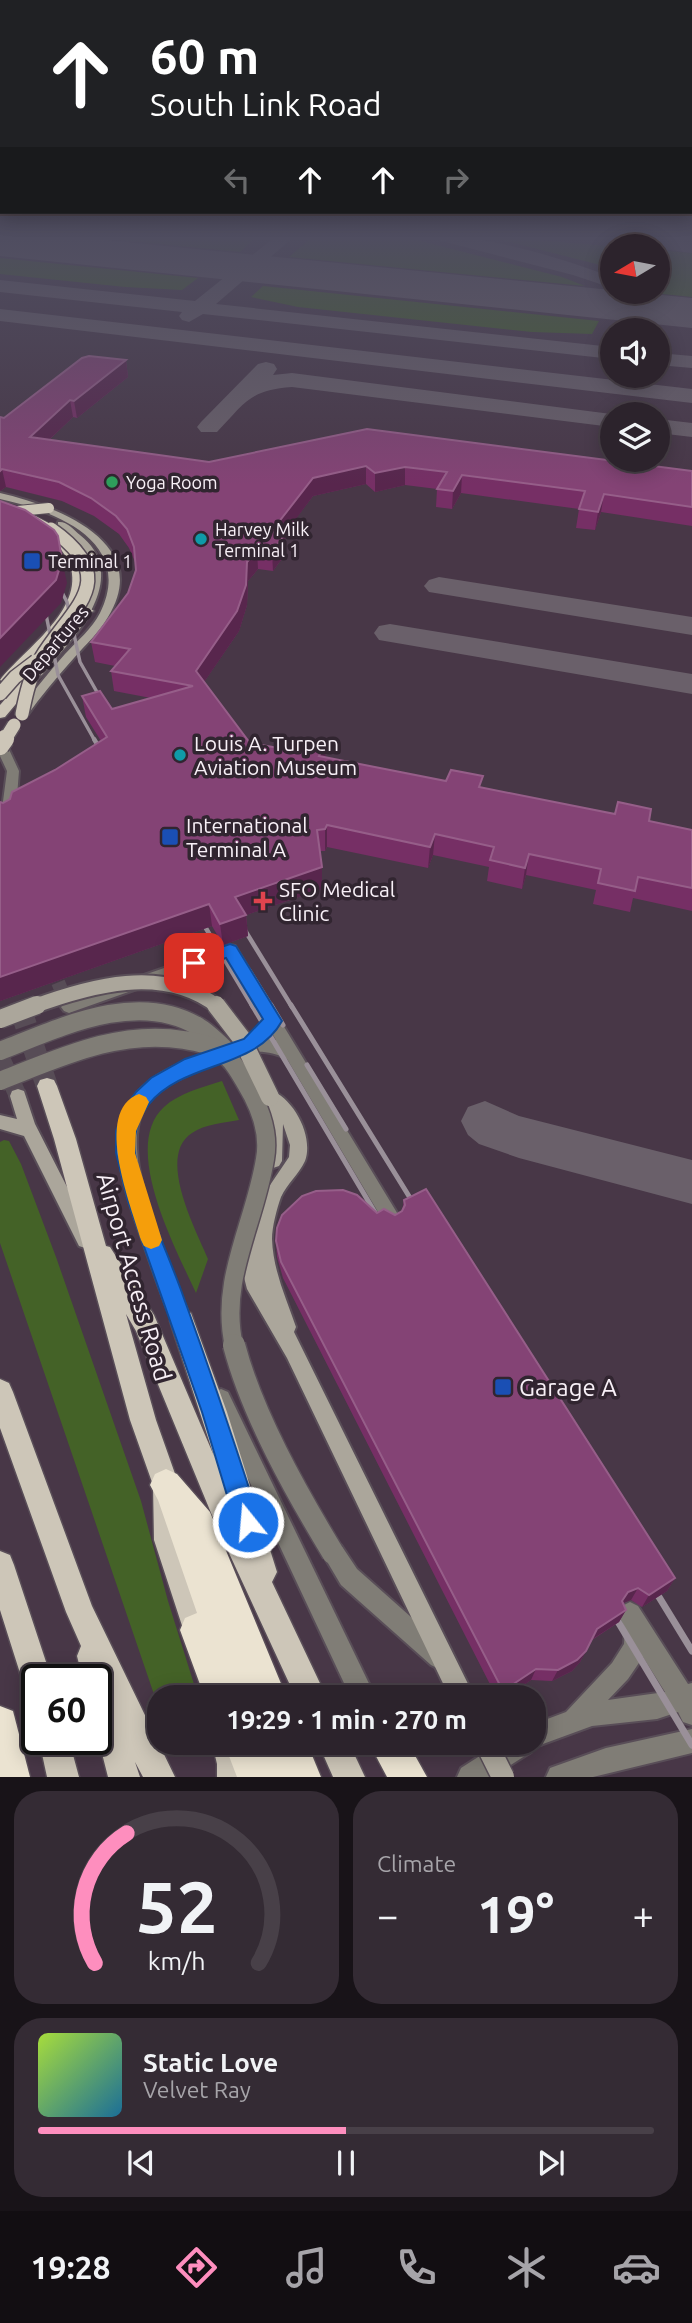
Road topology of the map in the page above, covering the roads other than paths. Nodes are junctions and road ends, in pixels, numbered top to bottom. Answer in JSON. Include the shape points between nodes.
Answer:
{"nodes":[{"id":1,"x":0,"y":496,"type":"edge"},
{"id":2,"x":49,"y":508,"type":"junction"},
{"id":3,"x":2,"y":509,"type":"edge"},
{"id":4,"x":87,"y":611,"type":"junction"},
{"id":5,"x":63,"y":618,"type":"junction"},
{"id":6,"x":34,"y":657,"type":"junction"},
{"id":7,"x":0,"y":687,"type":"edge"},
{"id":8,"x":7,"y":696,"type":"edge"},
{"id":9,"x":0,"y":714,"type":"edge"},
{"id":10,"x":22,"y":714,"type":"junction"},
{"id":11,"x":0,"y":745,"type":"edge"},
{"id":12,"x":8,"y":818,"type":"edge"},
{"id":13,"x":69,"y":1007,"type":"dead end"},
{"id":14,"x":0,"y":1019,"type":"edge"},
{"id":15,"x":273,"y":1021,"type":"junction"},
{"id":16,"x":251,"y":1044,"type":"junction"},
{"id":17,"x":0,"y":1051,"type":"edge"},
{"id":18,"x":292,"y":1054,"type":"junction"},
{"id":19,"x":0,"y":1081,"type":"edge"},
{"id":20,"x":47,"y":1086,"type":"tunnel mouth"},
{"id":21,"x":18,"y":1096,"type":"tunnel mouth"},
{"id":22,"x":270,"y":1097,"type":"junction"},
{"id":23,"x":0,"y":1122,"type":"edge"},
{"id":24,"x":30,"y":1130,"type":"junction"},
{"id":25,"x":271,"y":1172,"type":"junction"},
{"id":26,"x":393,"y":1221,"type":"edge"},
{"id":27,"x":93,"y":1241,"type":"junction"},
{"id":28,"x":101,"y":1273,"type":"junction"},
{"id":29,"x":181,"y":1321,"type":"joint"},
{"id":30,"x":294,"y":1351,"type":"junction"},
{"id":31,"x":0,"y":1392,"type":"edge"},
{"id":32,"x":166,"y":1485,"type":"junction"},
{"id":33,"x":242,"y":1499,"type":"junction"},
{"id":34,"x":2,"y":1570,"type":"edge"},
{"id":35,"x":80,"y":1612,"type":"junction"},
{"id":36,"x":197,"y":1630,"type":"junction"},
{"id":37,"x":32,"y":1664,"type":"edge"},
{"id":38,"x":447,"y":1665,"type":"junction"},
{"id":39,"x":212,"y":1685,"type":"edge"},
{"id":40,"x":218,"y":1685,"type":"edge"},
{"id":41,"x":241,"y":1685,"type":"edge"},
{"id":42,"x":264,"y":1685,"type":"edge"},
{"id":43,"x":306,"y":1685,"type":"edge"},
{"id":44,"x":356,"y":1685,"type":"edge"},
{"id":45,"x":457,"y":1685,"type":"edge"},
{"id":46,"x":688,"y":1702,"type":"edge"},
{"id":47,"x":573,"y":1719,"type":"junction"},
{"id":48,"x":0,"y":1724,"type":"edge"},
{"id":49,"x":546,"y":1731,"type":"edge"},
{"id":50,"x":692,"y":1741,"type":"edge"},
{"id":51,"x":58,"y":1755,"type":"edge"},
{"id":52,"x":230,"y":1755,"type":"edge"},
{"id":53,"x":247,"y":1755,"type":"edge"},
{"id":54,"x":270,"y":1755,"type":"edge"},
{"id":55,"x":293,"y":1755,"type":"edge"},
{"id":56,"x":339,"y":1755,"type":"edge"},
{"id":57,"x":394,"y":1755,"type":"edge"},
{"id":58,"x":492,"y":1755,"type":"edge"},
{"id":59,"x":504,"y":1755,"type":"edge"},
{"id":60,"x":11,"y":1777,"type":"edge"},
{"id":61,"x":63,"y":1777,"type":"edge"},
{"id":62,"x":124,"y":1777,"type":"edge"},
{"id":63,"x":159,"y":1777,"type":"edge"},
{"id":64,"x":233,"y":1777,"type":"edge"},
{"id":65,"x":256,"y":1777,"type":"edge"},
{"id":66,"x":279,"y":1777,"type":"edge"},
{"id":67,"x":302,"y":1777,"type":"edge"},
{"id":68,"x":349,"y":1777,"type":"edge"},
{"id":69,"x":406,"y":1777,"type":"edge"},
{"id":70,"x":470,"y":1777,"type":"edge"},
{"id":71,"x":503,"y":1777,"type":"edge"},
{"id":72,"x":559,"y":1777,"type":"edge"}],
"edges":[{"from":1,"to":2,"type":"main road","name":"Departures"},
{"from":2,"to":3,"type":"main road","bridge":true},
{"from":2,"to":10,"type":"main road","name":"Departures","via":[[95,537],[112,564],[116,582],[105,615]]},
{"from":3,"to":4,"type":"main road","via":[[52,519],[86,545],[98,575]]},
{"from":3,"to":5,"type":"main road","via":[[39,527],[71,552],[80,586]]},
{"from":3,"to":6,"type":"main road","name":"Departures","bridge":true,"via":[[56,531],[74,547],[87,569],[80,607]]},
{"from":4,"to":5,"type":"main road"},
{"from":4,"to":8,"type":"main road","via":[[67,641]]},
{"from":5,"to":6,"type":"main road"},
{"from":6,"to":7,"type":"main road"},
{"from":6,"to":8,"type":"main road"},
{"from":6,"to":10,"type":"main road","name":"Departures","bridge":true},
{"from":8,"to":9,"type":"main road"},
{"from":10,"to":11,"type":"main road","name":"Departures","bridge":true},
{"from":11,"to":12,"type":"street","via":[[13,771]]},
{"from":13,"to":15,"type":"street","via":[[230,950]]},
{"from":14,"to":22,"type":"main road","bridge":true,"via":[[111,983],[151,982],[182,989],[222,1011]]},
{"from":15,"to":16,"type":"street"},
{"from":15,"to":18,"type":"street"},
{"from":16,"to":18,"type":"street","via":[[279,1045]]},
{"from":16,"to":29,"type":"street","via":[[191,1065],[157,1084],[143,1097],[126,1131],[130,1175]]},
{"from":17,"to":25,"type":"street","bridge":true,"via":[[114,1013],[153,1012],[187,1020],[223,1047],[250,1094],[268,1147]]},
{"from":18,"to":26,"type":"street"},
{"from":19,"to":38,"type":"street","bridge":true,"via":[[100,1044],[150,1036],[204,1044],[222,1052],[239,1073],[261,1112],[266,1135],[265,1161],[231,1289],[236,1360],[293,1483],[349,1577]]},
{"from":20,"to":27,"type":"main road","name":"Airport Access Road"},
{"from":21,"to":24,"type":"main road"},
{"from":22,"to":25,"type":"main road","via":[[275,1122]]},
{"from":22,"to":30,"type":"main road","via":[[289,1115],[298,1138],[297,1159],[273,1194],[263,1237],[266,1269]]},
{"from":23,"to":24,"type":"main road"},
{"from":24,"to":28,"type":"main road"},
{"from":25,"to":30,"type":"main road","bridge":true,"via":[[247,1254],[254,1283]]},
{"from":27,"to":28,"type":"main road","name":"Airport Access Road"},
{"from":27,"to":33,"type":"main road","via":[[145,1323]]},
{"from":28,"to":32,"type":"main road","name":"Airport Access Road"},
{"from":29,"to":33,"type":"main road"},
{"from":30,"to":38,"type":"main road"},
{"from":31,"to":35,"type":"main road"},
{"from":32,"to":36,"type":"main road","name":"Airport Access Road","via":[[168,1540]]},
{"from":32,"to":41,"type":"highway"},
{"from":32,"to":42,"type":"highway","via":[[198,1524]]},
{"from":33,"to":43,"type":"main road","via":[[280,1629]]},
{"from":33,"to":44,"type":"street"},
{"from":34,"to":37,"type":"main road"},
{"from":35,"to":62,"type":"main road"},
{"from":35,"to":63,"type":"main road"},
{"from":36,"to":39,"type":"main road","name":"Airport Access Road"},
{"from":36,"to":40,"type":"highway"},
{"from":38,"to":45,"type":"main road"},
{"from":46,"to":47,"type":"street"},
{"from":46,"to":47,"type":"street","via":[[634,1619],[635,1648],[620,1671]]},
{"from":47,"to":49,"type":"street"},
{"from":48,"to":60,"type":"highway"},
{"from":50,"to":72,"type":"street","via":[[596,1763]]},
{"from":51,"to":61,"type":"main road"},
{"from":52,"to":64,"type":"main road"},
{"from":53,"to":65,"type":"highway"},
{"from":54,"to":66,"type":"highway"},
{"from":55,"to":67,"type":"highway"},
{"from":56,"to":68,"type":"main road"},
{"from":57,"to":69,"type":"highway"},
{"from":58,"to":71,"type":"main road","bridge":true},
{"from":59,"to":70,"type":"street"}]}
